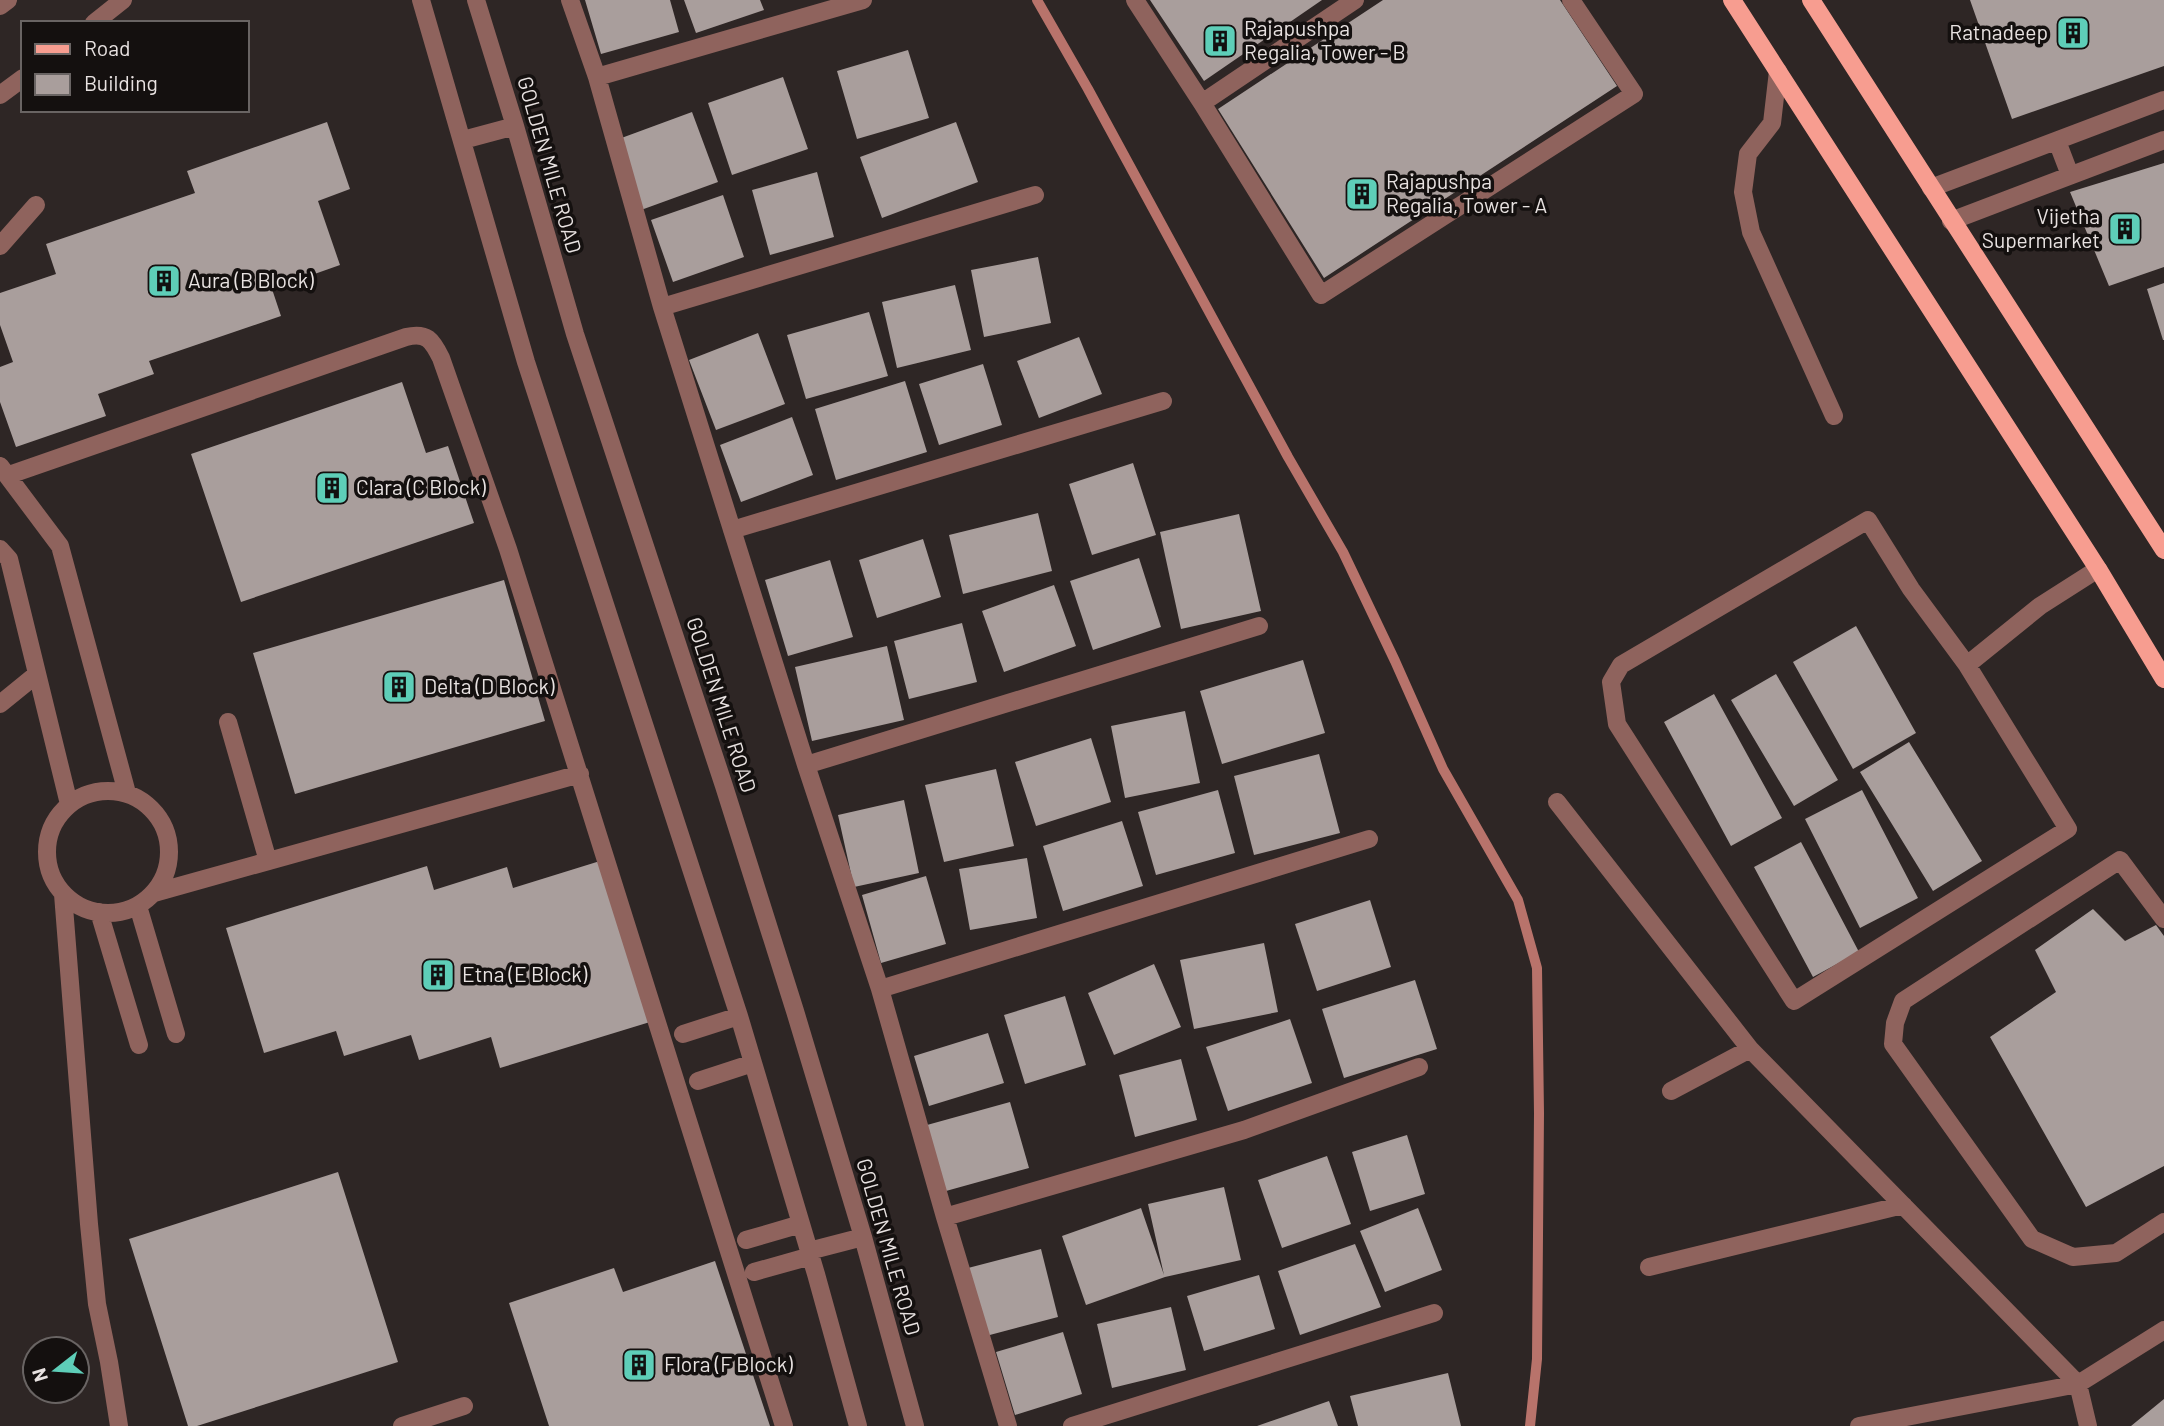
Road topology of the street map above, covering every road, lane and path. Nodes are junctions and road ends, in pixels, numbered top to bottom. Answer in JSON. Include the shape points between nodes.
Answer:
{"nodes":[{"id":1,"x":8,"y":0,"type":"edge"},
{"id":2,"x":123,"y":0,"type":"edge"},
{"id":3,"x":421,"y":0,"type":"edge"},
{"id":4,"x":476,"y":0,"type":"edge"},
{"id":5,"x":570,"y":0,"type":"edge"},
{"id":6,"x":863,"y":0,"type":"edge"},
{"id":7,"x":1135,"y":0,"type":"edge"},
{"id":8,"x":1355,"y":0,"type":"edge"},
{"id":9,"x":1571,"y":0,"type":"edge"},
{"id":10,"x":1732,"y":0,"type":"edge"},
{"id":11,"x":1811,"y":0,"type":"edge"},
{"id":12,"x":0,"y":6,"type":"edge"},
{"id":13,"x":97,"y":21,"type":"edge"},
{"id":14,"x":1779,"y":71,"type":"junction"},
{"id":15,"x":597,"y":77,"type":"junction"},
{"id":16,"x":21,"y":79,"type":"edge"},
{"id":17,"x":0,"y":95,"type":"edge"},
{"id":18,"x":2164,"y":100,"type":"edge"},
{"id":19,"x":1202,"y":103,"type":"junction"},
{"id":20,"x":515,"y":126,"type":"junction"},
{"id":21,"x":463,"y":140,"type":"junction"},
{"id":22,"x":2164,"y":140,"type":"edge"},
{"id":23,"x":2057,"y":141,"type":"junction"},
{"id":24,"x":2070,"y":175,"type":"junction"},
{"id":25,"x":1930,"y":188,"type":"junction"},
{"id":26,"x":1035,"y":195,"type":"dead end"},
{"id":27,"x":36,"y":205,"type":"dead end"},
{"id":28,"x":1951,"y":221,"type":"junction"},
{"id":29,"x":0,"y":246,"type":"edge"},
{"id":30,"x":662,"y":307,"type":"junction"},
{"id":31,"x":1163,"y":401,"type":"dead end"},
{"id":32,"x":1834,"y":416,"type":"dead end"},
{"id":33,"x":4,"y":471,"type":"edge"},
{"id":34,"x":732,"y":530,"type":"junction"},
{"id":35,"x":0,"y":549,"type":"edge"},
{"id":36,"x":2164,"y":550,"type":"edge"},
{"id":37,"x":2098,"y":569,"type":"junction"},
{"id":38,"x":1259,"y":626,"type":"dead end"},
{"id":39,"x":1967,"y":665,"type":"junction"},
{"id":40,"x":37,"y":674,"type":"junction"},
{"id":41,"x":2164,"y":679,"type":"edge"},
{"id":42,"x":0,"y":704,"type":"edge"},
{"id":43,"x":228,"y":722,"type":"dead end"},
{"id":44,"x":806,"y":765,"type":"junction"},
{"id":45,"x":580,"y":774,"type":"junction"},
{"id":46,"x":127,"y":793,"type":"junction"},
{"id":47,"x":1557,"y":802,"type":"dead end"},
{"id":48,"x":69,"y":804,"type":"junction"},
{"id":49,"x":1368,"y":839,"type":"dead end"},
{"id":50,"x":268,"y":861,"type":"junction"},
{"id":51,"x":154,"y":892,"type":"junction"},
{"id":52,"x":63,"y":894,"type":"junction"},
{"id":53,"x":138,"y":906,"type":"junction"},
{"id":54,"x":99,"y":912,"type":"junction"},
{"id":55,"x":2164,"y":919,"type":"edge"},
{"id":56,"x":880,"y":989,"type":"junction"},
{"id":57,"x":739,"y":1016,"type":"junction"},
{"id":58,"x":176,"y":1034,"type":"dead end"},
{"id":59,"x":683,"y":1034,"type":"dead end"},
{"id":60,"x":139,"y":1045,"type":"dead end"},
{"id":61,"x":1750,"y":1049,"type":"junction"},
{"id":62,"x":753,"y":1063,"type":"junction"},
{"id":63,"x":1419,"y":1067,"type":"dead end"},
{"id":64,"x":698,"y":1081,"type":"dead end"},
{"id":65,"x":1671,"y":1091,"type":"dead end"},
{"id":66,"x":1903,"y":1205,"type":"junction"},
{"id":67,"x":945,"y":1217,"type":"junction"},
{"id":68,"x":2164,"y":1222,"type":"edge"},
{"id":69,"x":801,"y":1224,"type":"junction"},
{"id":70,"x":863,"y":1237,"type":"junction"},
{"id":71,"x":746,"y":1240,"type":"dead end"},
{"id":72,"x":810,"y":1254,"type":"junction"},
{"id":73,"x":1648,"y":1267,"type":"dead end"},
{"id":74,"x":754,"y":1272,"type":"dead end"},
{"id":75,"x":1434,"y":1312,"type":"dead end"},
{"id":76,"x":2164,"y":1330,"type":"edge"},
{"id":77,"x":2078,"y":1384,"type":"junction"},
{"id":78,"x":464,"y":1406,"type":"dead end"},
{"id":79,"x":119,"y":1426,"type":"edge"},
{"id":80,"x":402,"y":1426,"type":"edge"},
{"id":81,"x":784,"y":1426,"type":"edge"},
{"id":82,"x":858,"y":1426,"type":"edge"},
{"id":83,"x":915,"y":1426,"type":"edge"},
{"id":84,"x":1008,"y":1426,"type":"edge"},
{"id":85,"x":1072,"y":1426,"type":"edge"},
{"id":86,"x":1859,"y":1426,"type":"edge"},
{"id":87,"x":2088,"y":1426,"type":"edge"}],
"edges":[{"from":1,"to":12,"type":"street"},
{"from":2,"to":13,"type":"street"},
{"from":3,"to":21,"type":"street"},
{"from":4,"to":20,"type":"street","name":"GOLDEN MILE ROAD"},
{"from":5,"to":15,"type":"street"},
{"from":6,"to":15,"type":"street"},
{"from":7,"to":19,"type":"street"},
{"from":8,"to":19,"type":"street"},
{"from":9,"to":19,"type":"street","via":[[1634,94],[1321,295]]},
{"from":10,"to":14,"type":"main road"},
{"from":11,"to":25,"type":"main road"},
{"from":14,"to":32,"type":"street","via":[[1772,123],[1748,154],[1743,192],[1751,232]]},
{"from":14,"to":37,"type":"main road"},
{"from":15,"to":30,"type":"street"},
{"from":16,"to":17,"type":"street"},
{"from":18,"to":23,"type":"street"},
{"from":20,"to":21,"type":"street"},
{"from":20,"to":70,"type":"street","name":"GOLDEN MILE ROAD","via":[[575,334],[728,799]]},
{"from":21,"to":57,"type":"street","via":[[526,362]]},
{"from":22,"to":24,"type":"street"},
{"from":23,"to":24,"type":"street"},
{"from":23,"to":25,"type":"street"},
{"from":24,"to":28,"type":"street"},
{"from":25,"to":28,"type":"main road"},
{"from":26,"to":30,"type":"street"},
{"from":27,"to":29,"type":"street"},
{"from":28,"to":36,"type":"main road"},
{"from":30,"to":34,"type":"street"},
{"from":31,"to":34,"type":"street"},
{"from":33,"to":45,"type":"street","via":[[406,337],[426,337],[441,358]]},
{"from":33,"to":46,"type":"street","via":[[60,546]]},
{"from":34,"to":44,"type":"street"},
{"from":35,"to":40,"type":"street","via":[[9,559]]},
{"from":37,"to":39,"type":"street","via":[[2040,606]]},
{"from":37,"to":41,"type":"main road"},
{"from":38,"to":44,"type":"street"},
{"from":39,"to":39,"type":"street","via":[[1868,520],[1621,665],[1611,682],[1617,724],[1794,1001],[2068,829]]},
{"from":40,"to":42,"type":"street"},
{"from":40,"to":48,"type":"street"},
{"from":43,"to":50,"type":"street"},
{"from":44,"to":56,"type":"street"},
{"from":45,"to":50,"type":"street"},
{"from":45,"to":81,"type":"street"},
{"from":46,"to":48,"type":"street","via":[[107,790]]},
{"from":46,"to":51,"type":"street","via":[[152,810],[167,836],[169,856]]},
{"from":47,"to":61,"type":"street"},
{"from":48,"to":52,"type":"street","via":[[56,819],[47,858]]},
{"from":49,"to":56,"type":"street"},
{"from":50,"to":51,"type":"street"},
{"from":51,"to":53,"type":"street"},
{"from":52,"to":54,"type":"street"},
{"from":52,"to":79,"type":"street","via":[[97,1304]]},
{"from":53,"to":54,"type":"street"},
{"from":53,"to":58,"type":"street"},
{"from":54,"to":60,"type":"street"},
{"from":55,"to":68,"type":"street","via":[[2120,860],[1903,1001],[1893,1044],[2032,1239],[2073,1257],[2116,1253]]},
{"from":56,"to":67,"type":"street"},
{"from":57,"to":59,"type":"street"},
{"from":57,"to":62,"type":"street"},
{"from":61,"to":65,"type":"street"},
{"from":61,"to":66,"type":"street"},
{"from":62,"to":64,"type":"street"},
{"from":62,"to":69,"type":"street"},
{"from":63,"to":67,"type":"street","via":[[1244,1130]]},
{"from":66,"to":73,"type":"street"},
{"from":66,"to":77,"type":"street"},
{"from":67,"to":84,"type":"street"},
{"from":69,"to":71,"type":"street"},
{"from":69,"to":72,"type":"street"},
{"from":70,"to":72,"type":"street"},
{"from":70,"to":83,"type":"street","name":"GOLDEN MILE ROAD"},
{"from":72,"to":74,"type":"street"},
{"from":72,"to":82,"type":"street"},
{"from":75,"to":85,"type":"street"},
{"from":76,"to":77,"type":"street"},
{"from":77,"to":86,"type":"street"},
{"from":77,"to":87,"type":"street"},
{"from":78,"to":80,"type":"street"}]}
